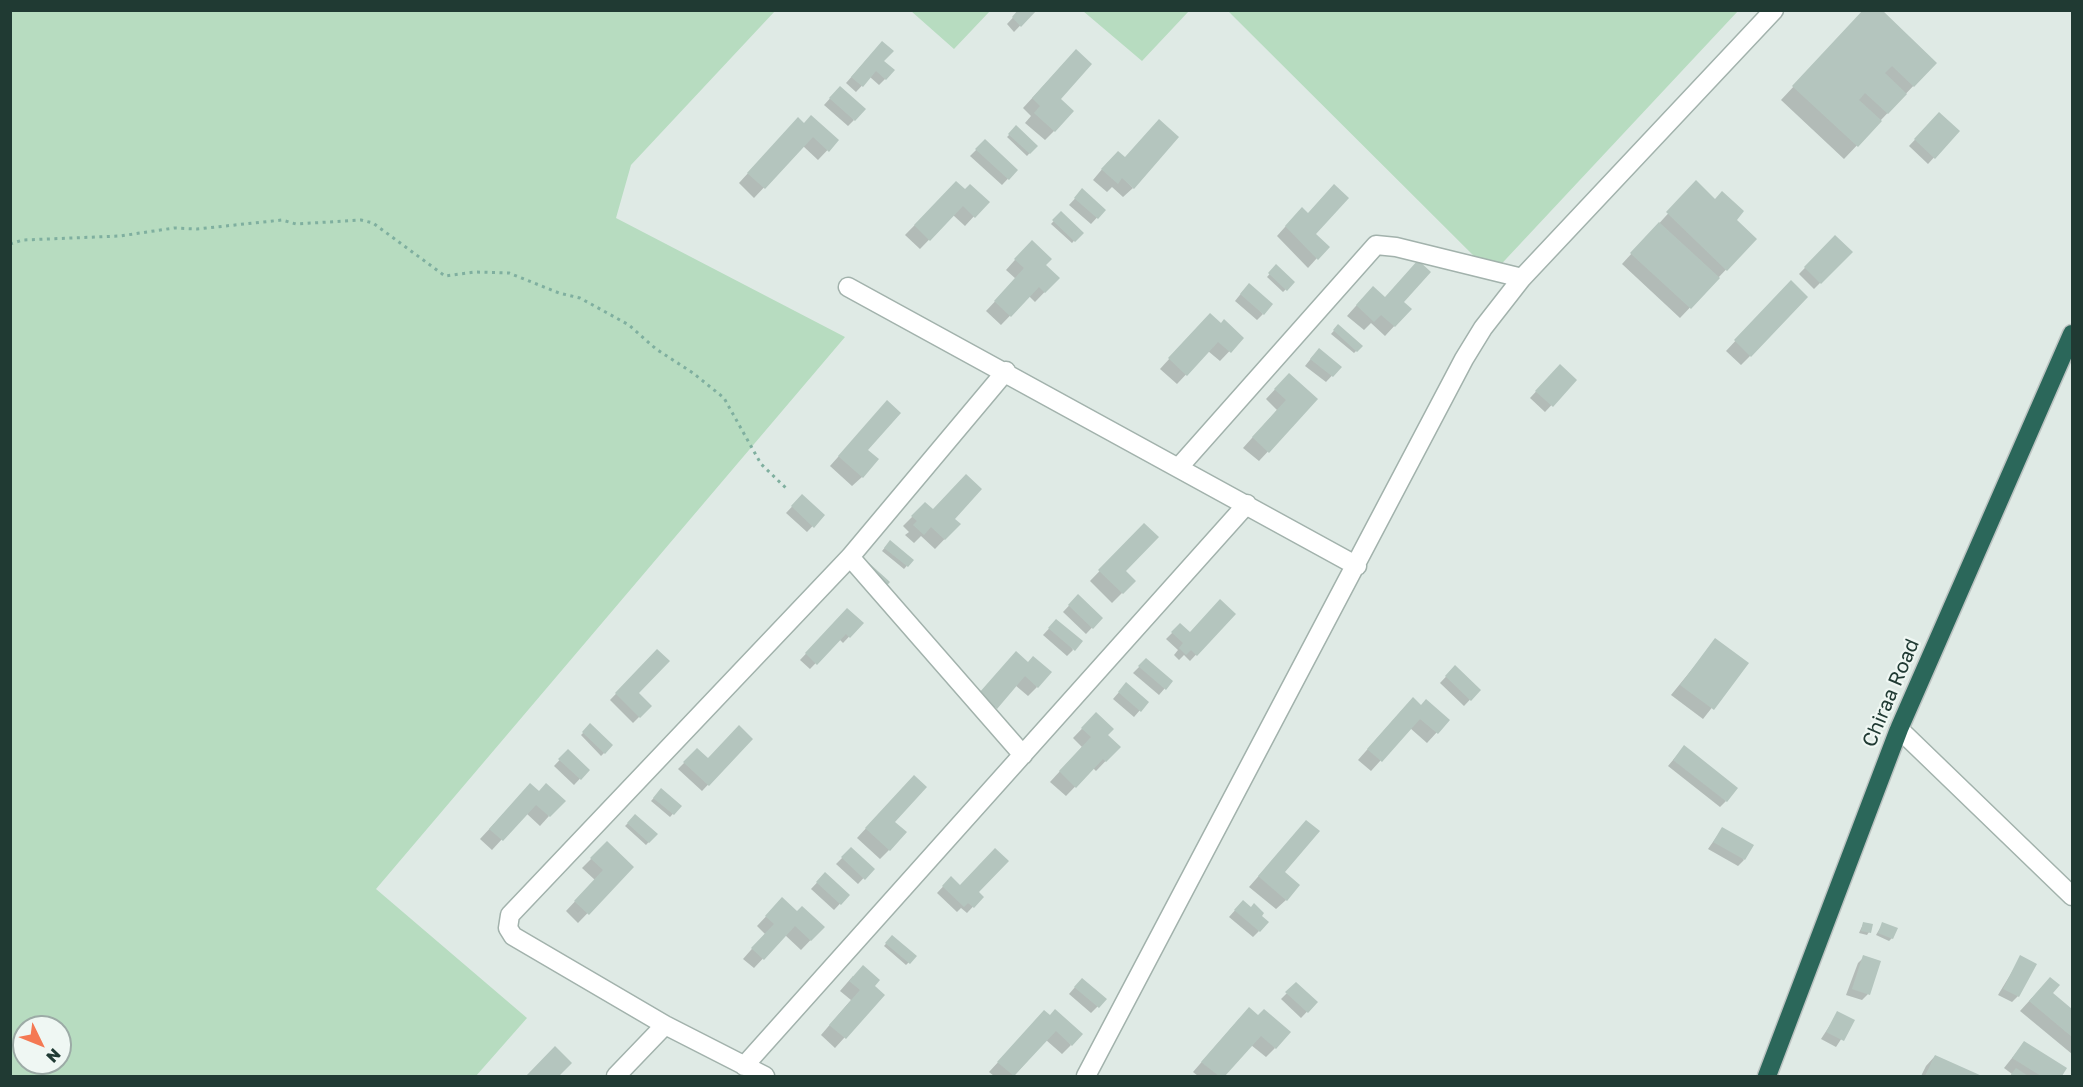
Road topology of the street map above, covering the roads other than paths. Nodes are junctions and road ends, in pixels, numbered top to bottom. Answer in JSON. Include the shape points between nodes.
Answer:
{"nodes":[{"id":1,"x":1774,"y":10,"type":"edge"},
{"id":2,"x":1521,"y":278,"type":"junction"},
{"id":3,"x":848,"y":287,"type":"dead end"},
{"id":4,"x":2073,"y":334,"type":"edge"},
{"id":5,"x":1006,"y":371,"type":"junction"},
{"id":6,"x":1179,"y":467,"type":"junction"},
{"id":7,"x":1247,"y":504,"type":"junction"},
{"id":8,"x":850,"y":557,"type":"junction"},
{"id":9,"x":1358,"y":566,"type":"junction"},
{"id":10,"x":1899,"y":729,"type":"junction"},
{"id":11,"x":1023,"y":755,"type":"junction"},
{"id":12,"x":2073,"y":896,"type":"edge"},
{"id":13,"x":665,"y":1025,"type":"junction"},
{"id":14,"x":744,"y":1066,"type":"junction"},
{"id":15,"x":616,"y":1077,"type":"edge"},
{"id":16,"x":765,"y":1077,"type":"edge"},
{"id":17,"x":1086,"y":1077,"type":"edge"},
{"id":18,"x":1767,"y":1077,"type":"edge"}],
"edges":[{"from":1,"to":2,"type":"street"},
{"from":2,"to":6,"type":"street","via":[[1376,245]]},
{"from":2,"to":9,"type":"street","via":[[1464,359]]},
{"from":3,"to":5,"type":"street"},
{"from":4,"to":10,"type":"highway","name":"Chiraa Road"},
{"from":5,"to":6,"type":"street"},
{"from":5,"to":8,"type":"street"},
{"from":6,"to":7,"type":"street"},
{"from":7,"to":9,"type":"street"},
{"from":7,"to":11,"type":"street"},
{"from":8,"to":11,"type":"street"},
{"from":8,"to":13,"type":"street","via":[[510,915],[508,928],[513,936]]},
{"from":9,"to":17,"type":"street"},
{"from":10,"to":12,"type":"street"},
{"from":10,"to":18,"type":"highway","name":"Chiraa Road"},
{"from":11,"to":14,"type":"street"},
{"from":13,"to":14,"type":"street"},
{"from":13,"to":15,"type":"street"},
{"from":14,"to":16,"type":"street"}]}
